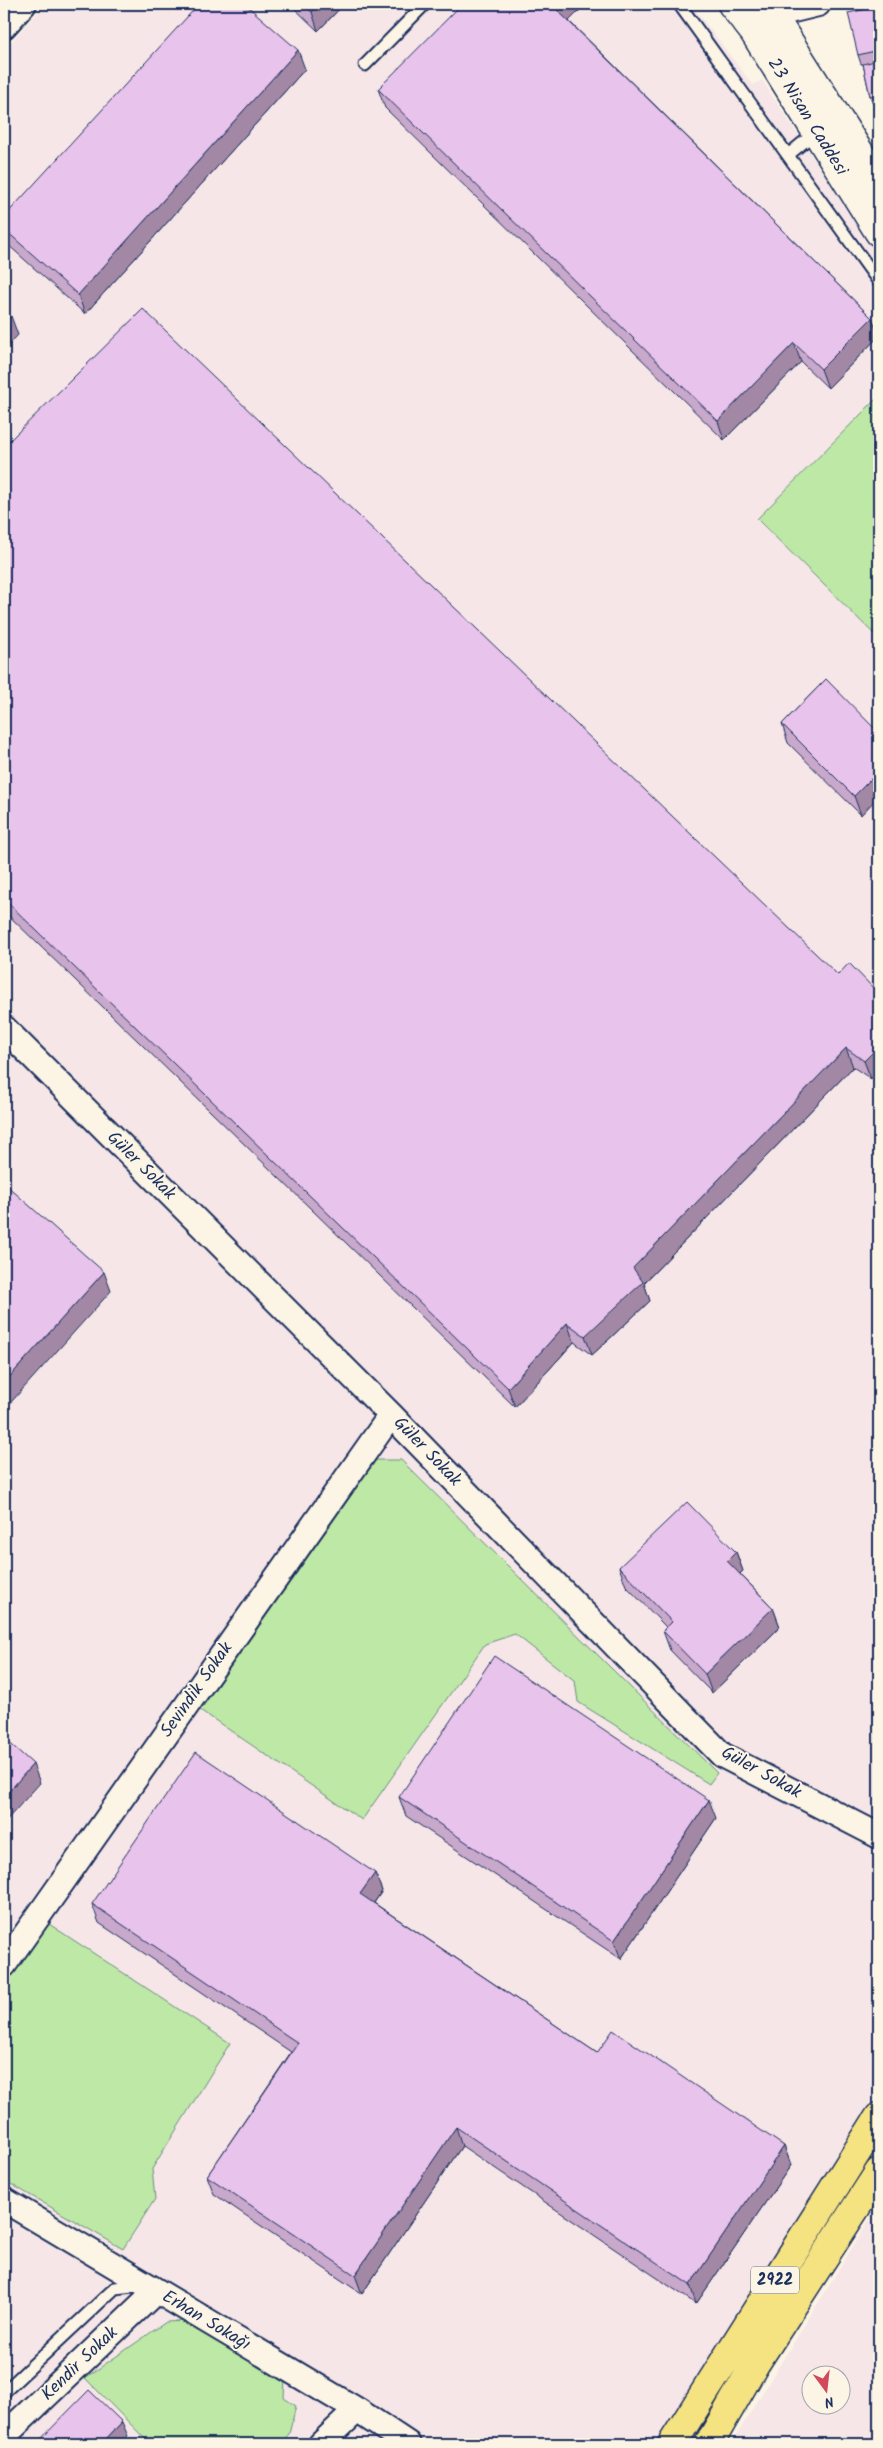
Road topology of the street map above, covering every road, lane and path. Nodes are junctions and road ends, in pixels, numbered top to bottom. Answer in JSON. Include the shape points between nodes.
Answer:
{"nodes":[{"id":1,"x":24,"y":4,"type":"edge"},
{"id":2,"x":425,"y":4,"type":"edge"},
{"id":3,"x":679,"y":4,"type":"edge"},
{"id":4,"x":732,"y":4,"type":"edge"},
{"id":5,"x":818,"y":4,"type":"edge"},
{"id":6,"x":769,"y":9,"type":"edge"},
{"id":7,"x":4,"y":26,"type":"edge"},
{"id":8,"x":365,"y":65,"type":"dead end"},
{"id":9,"x":816,"y":132,"type":"junction"},
{"id":10,"x":788,"y":155,"type":"junction"},
{"id":11,"x":879,"y":182,"type":"edge"},
{"id":12,"x":879,"y":232,"type":"edge"},
{"id":13,"x":879,"y":282,"type":"edge"},
{"id":14,"x":4,"y":1028,"type":"edge"},
{"id":15,"x":391,"y":1415,"type":"junction"},
{"id":16,"x":879,"y":1836,"type":"edge"},
{"id":17,"x":4,"y":1964,"type":"edge"},
{"id":18,"x":879,"y":2117,"type":"edge"},
{"id":19,"x":879,"y":2172,"type":"edge"},
{"id":20,"x":4,"y":2200,"type":"edge"},
{"id":21,"x":135,"y":2279,"type":"junction"},
{"id":22,"x":156,"y":2291,"type":"junction"},
{"id":23,"x":4,"y":2392,"type":"edge"},
{"id":24,"x":357,"y":2410,"type":"junction"},
{"id":25,"x":4,"y":2436,"type":"edge"},
{"id":26,"x":321,"y":2444,"type":"edge"},
{"id":27,"x":408,"y":2444,"type":"edge"},
{"id":28,"x":672,"y":2444,"type":"edge"},
{"id":29,"x":709,"y":2444,"type":"edge"}],
"edges":[{"from":1,"to":7,"type":"street"},
{"from":2,"to":8,"type":"lane"},
{"from":3,"to":10,"type":"lane"},
{"from":4,"to":9,"type":"street","name":"23 Nisan Caddesi","via":[[754,32]]},
{"from":5,"to":6,"type":"street"},
{"from":6,"to":11,"type":"street","name":"23 Nisan Caddesi"},
{"from":9,"to":10,"type":"lane"},
{"from":9,"to":12,"type":"street","name":"23 Nisan Caddesi"},
{"from":10,"to":13,"type":"lane"},
{"from":14,"to":15,"type":"street","name":"Güler Sokak"},
{"from":15,"to":16,"type":"street","name":"Güler Sokak","via":[[722,1755]]},
{"from":15,"to":17,"type":"street","name":"Sevindik Sokak"},
{"from":18,"to":28,"type":"main road","number":"2922"},
{"from":19,"to":29,"type":"main road","via":[[755,2364]]},
{"from":20,"to":21,"type":"street","name":"Erhan Sokağı"},
{"from":21,"to":22,"type":"street","name":"Erhan Sokağı"},
{"from":21,"to":23,"type":"lane","via":[[133,2286],[115,2288]]},
{"from":22,"to":24,"type":"street","name":"Erhan Sokağı"},
{"from":22,"to":25,"type":"street","name":"Kendir Sokak"},
{"from":24,"to":26,"type":"street"},
{"from":24,"to":27,"type":"street","name":"Erhan Sokağı"}]}
